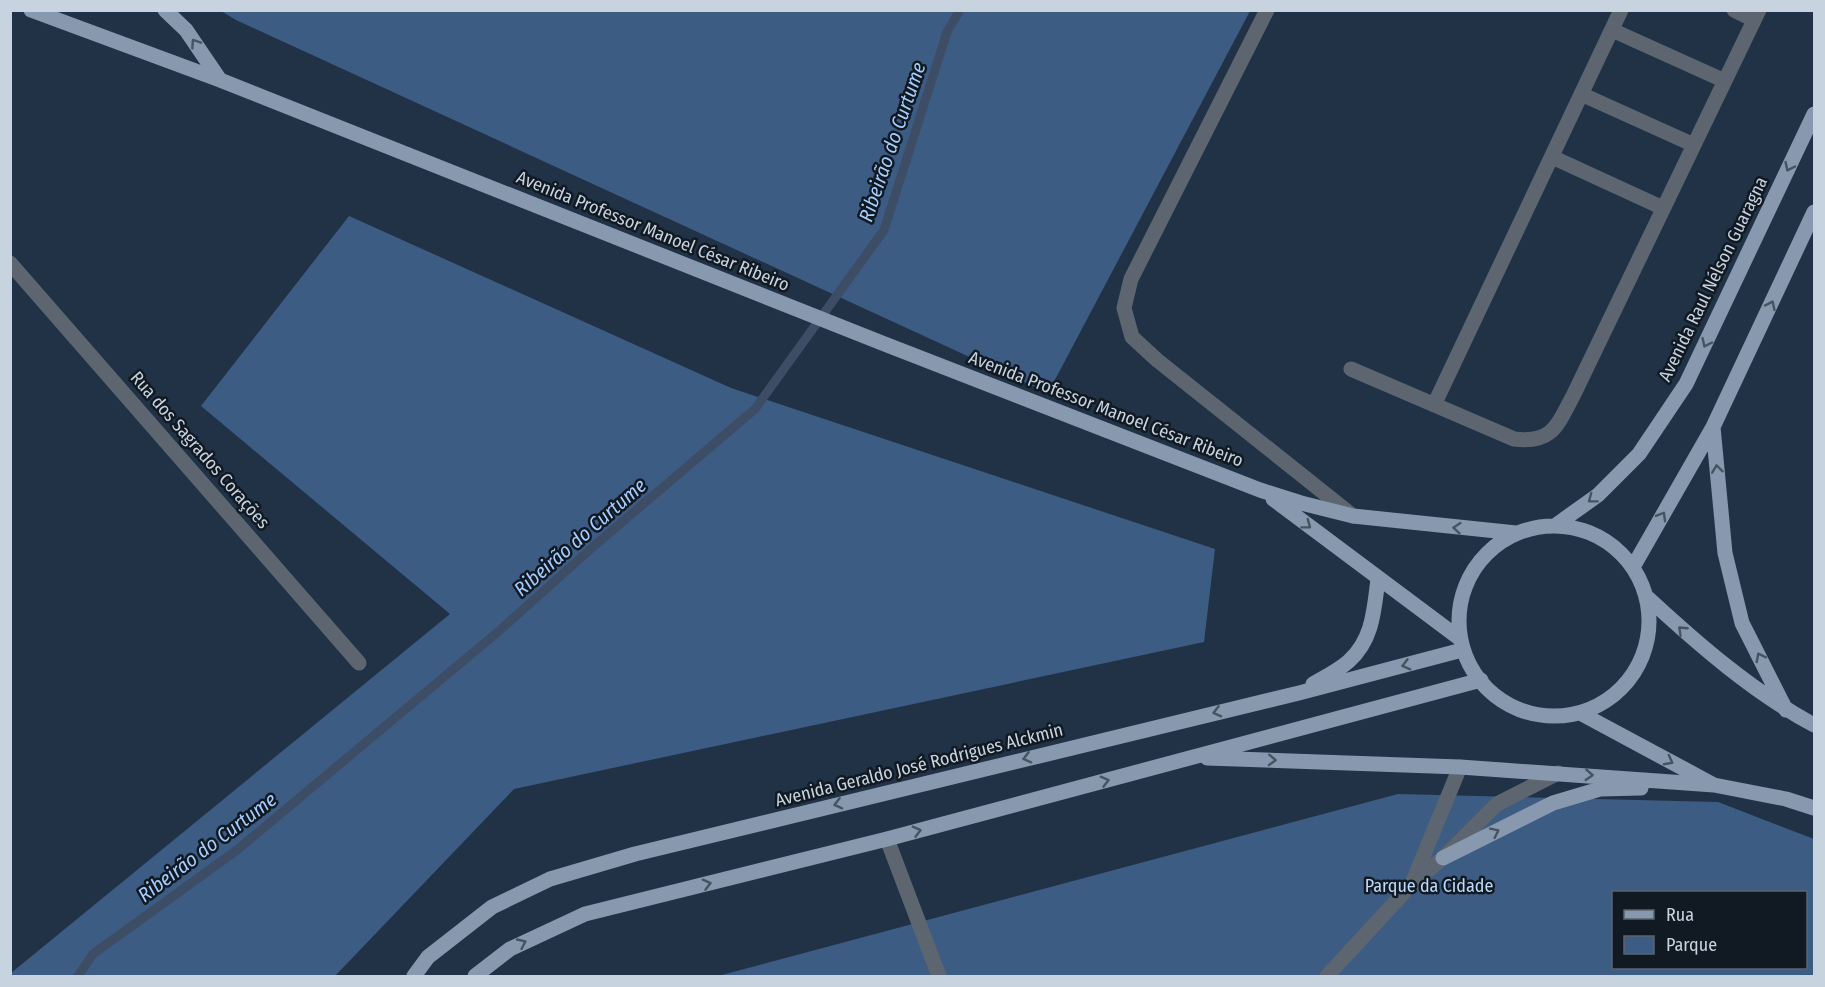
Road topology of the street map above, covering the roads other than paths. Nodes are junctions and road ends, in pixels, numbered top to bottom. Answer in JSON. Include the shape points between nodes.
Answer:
{"nodes":[{"id":1,"x":31,"y":10,"type":"edge"},
{"id":2,"x":165,"y":10,"type":"edge"},
{"id":3,"x":1267,"y":10,"type":"edge"},
{"id":4,"x":1621,"y":10,"type":"edge"},
{"id":5,"x":1734,"y":10,"type":"edge"},
{"id":6,"x":1756,"y":15,"type":"edge"},
{"id":7,"x":1612,"y":30,"type":"junction"},
{"id":8,"x":220,"y":80,"type":"junction"},
{"id":9,"x":1725,"y":81,"type":"junction"},
{"id":10,"x":1581,"y":94,"type":"junction"},
{"id":11,"x":1815,"y":114,"type":"edge"},
{"id":12,"x":1694,"y":145,"type":"junction"},
{"id":13,"x":1552,"y":157,"type":"junction"},
{"id":14,"x":1663,"y":208,"type":"junction"},
{"id":15,"x":1815,"y":212,"type":"edge"},
{"id":16,"x":10,"y":263,"type":"edge"},
{"id":17,"x":1351,"y":369,"type":"dead end"},
{"id":18,"x":1434,"y":405,"type":"junction"},
{"id":19,"x":1713,"y":428,"type":"junction"},
{"id":20,"x":1260,"y":490,"type":"junction"},
{"id":21,"x":1353,"y":516,"type":"junction"},
{"id":22,"x":1556,"y":525,"type":"junction"},
{"id":23,"x":1516,"y":533,"type":"junction"},
{"id":24,"x":1633,"y":567,"type":"junction"},
{"id":25,"x":1378,"y":579,"type":"junction"},
{"id":26,"x":1648,"y":598,"type":"junction"},
{"id":27,"x":1461,"y":644,"type":"junction"},
{"id":28,"x":359,"y":663,"type":"dead end"},
{"id":29,"x":1481,"y":681,"type":"junction"},
{"id":30,"x":1299,"y":693,"type":"junction"},
{"id":31,"x":1786,"y":710,"type":"junction"},
{"id":32,"x":1580,"y":713,"type":"junction"},
{"id":33,"x":1815,"y":725,"type":"edge"},
{"id":34,"x":1193,"y":757,"type":"junction"},
{"id":35,"x":1460,"y":767,"type":"junction"},
{"id":36,"x":1558,"y":773,"type":"junction"},
{"id":37,"x":1714,"y":785,"type":"junction"},
{"id":38,"x":1815,"y":808,"type":"edge"},
{"id":39,"x":887,"y":839,"type":"junction"},
{"id":40,"x":1443,"y":858,"type":"junction"},
{"id":41,"x":1412,"y":884,"type":"junction"},
{"id":42,"x":414,"y":976,"type":"edge"},
{"id":43,"x":475,"y":976,"type":"edge"},
{"id":44,"x":939,"y":976,"type":"edge"},
{"id":45,"x":1327,"y":976,"type":"edge"}],
"edges":[{"from":1,"to":8,"type":"main road","name":"Avenida Professor Manoel César Ribeiro"},
{"from":8,"to":2,"type":"main road","one_way":true,"via":[[186,30]]},
{"from":3,"to":21,"type":"street","via":[[1131,279],[1124,308],[1132,336],[1157,360]]},
{"from":4,"to":7,"type":"street"},
{"from":5,"to":6,"type":"street"},
{"from":6,"to":9,"type":"street"},
{"from":7,"to":9,"type":"street"},
{"from":7,"to":10,"type":"street"},
{"from":8,"to":20,"type":"main road","name":"Avenida Professor Manoel César Ribeiro"},
{"from":9,"to":12,"type":"street"},
{"from":10,"to":12,"type":"street"},
{"from":10,"to":13,"type":"street"},
{"from":11,"to":22,"type":"main road","name":"Avenida Raul Nélson Guaragna","one_way":true,"via":[[1686,384],[1639,454],[1598,495]]},
{"from":12,"to":14,"type":"street"},
{"from":13,"to":14,"type":"street"},
{"from":13,"to":18,"type":"street"},
{"from":14,"to":18,"type":"street","via":[[1557,426],[1531,442],[1514,440]]},
{"from":19,"to":15,"type":"main road","one_way":true},
{"from":16,"to":28,"type":"street","name":"Rua dos Sagrados Corações"},
{"from":17,"to":18,"type":"street"},
{"from":24,"to":19,"type":"main road","one_way":true},
{"from":31,"to":19,"type":"main road","one_way":true,"via":[[1742,623],[1725,553]]},
{"from":20,"to":21,"type":"main road","name":"Avenida Professor Manoel César Ribeiro"},
{"from":20,"to":25,"type":"main road","name":"Avenida Professor Manoel César Ribeiro","one_way":true},
{"from":23,"to":21,"type":"main road","name":"Avenida Professor Manoel César Ribeiro","one_way":true},
{"from":22,"to":23,"type":"main road"},
{"from":22,"to":24,"type":"main road","via":[[1586,530],[1612,544]]},
{"from":23,"to":27,"type":"main road","via":[[1494,546],[1476,565],[1464,587],[1458,612]]},
{"from":24,"to":26,"type":"main road"},
{"from":25,"to":27,"type":"main road","name":"Avenida Professor Manoel César Ribeiro"},
{"from":25,"to":30,"type":"main road","via":[[1366,641],[1348,662]]},
{"from":31,"to":26,"type":"main road","one_way":true,"via":[[1703,649]]},
{"from":26,"to":32,"type":"main road","via":[[1650,627],[1644,656],[1629,681],[1607,701]]},
{"from":27,"to":29,"type":"main road"},
{"from":27,"to":30,"type":"main road","name":"Avenida Geraldo José Rodrigues Alckmin","one_way":true},
{"from":29,"to":32,"type":"main road","via":[[1496,697],[1536,715]]},
{"from":29,"to":34,"type":"main road"},
{"from":30,"to":42,"type":"main road","name":"Avenida Geraldo José Rodrigues Alckmin","one_way":true,"via":[[635,854],[550,879],[492,907],[428,957]]},
{"from":31,"to":33,"type":"main road"},
{"from":32,"to":37,"type":"main road","one_way":true},
{"from":34,"to":35,"type":"main road","one_way":true},
{"from":39,"to":34,"type":"main road","one_way":true},
{"from":35,"to":36,"type":"main road"},
{"from":35,"to":41,"type":"street"},
{"from":36,"to":37,"type":"main road","one_way":true},
{"from":36,"to":40,"type":"street","via":[[1497,804]]},
{"from":37,"to":38,"type":"main road"},
{"from":40,"to":37,"type":"main road","one_way":true,"via":[[1553,803],[1600,789]]},
{"from":43,"to":39,"type":"main road","one_way":true,"via":[[510,949],[585,914]]},
{"from":39,"to":44,"type":"street"},
{"from":40,"to":41,"type":"street"},
{"from":41,"to":45,"type":"street"}]}
